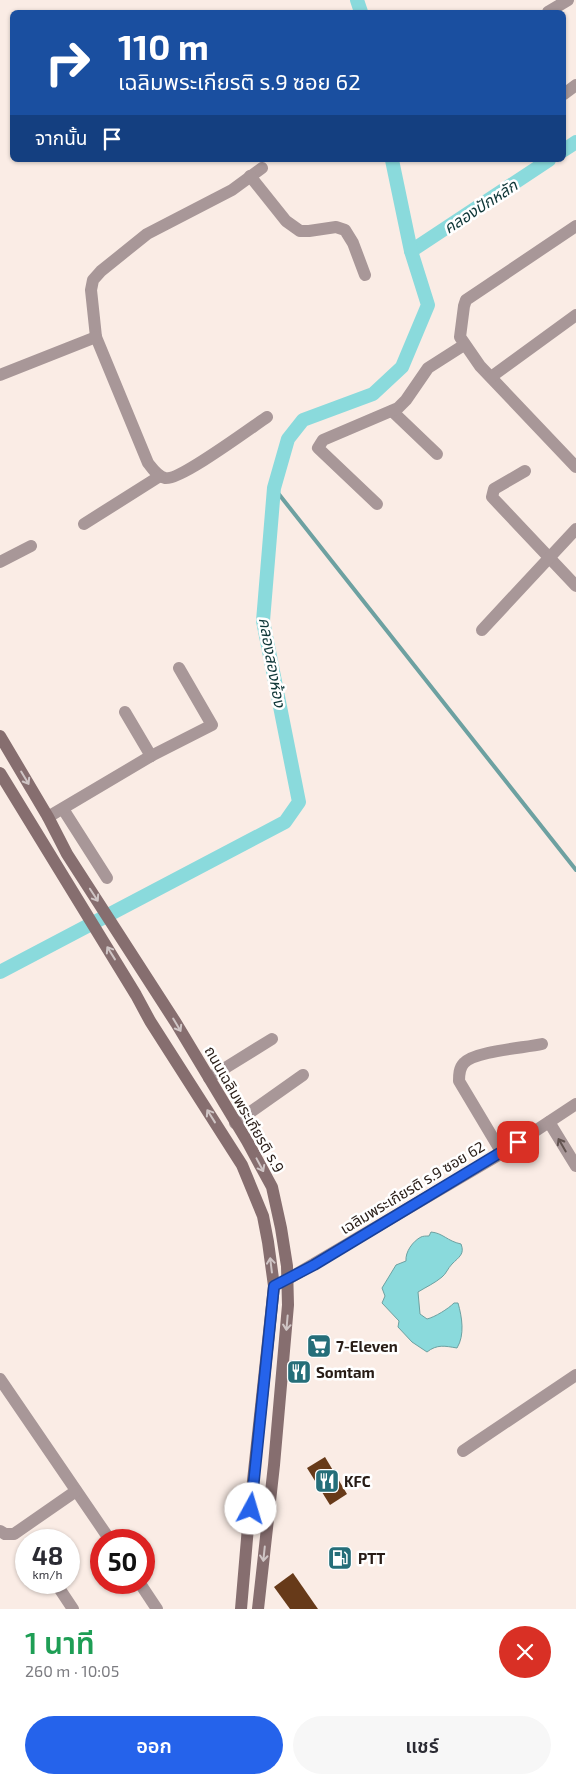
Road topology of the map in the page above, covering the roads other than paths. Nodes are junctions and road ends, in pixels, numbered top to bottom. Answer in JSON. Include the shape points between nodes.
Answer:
{"nodes":[{"id":1,"x":568,"y":0,"type":"edge"},
{"id":2,"x":551,"y":10,"type":"edge"},
{"id":3,"x":262,"y":168,"type":"dead end"},
{"id":4,"x":250,"y":176,"type":"junction"},
{"id":5,"x":576,"y":226,"type":"edge"},
{"id":6,"x":365,"y":275,"type":"dead end"},
{"id":7,"x":576,"y":315,"type":"edge"},
{"id":8,"x":96,"y":337,"type":"junction"},
{"id":9,"x":464,"y":344,"type":"junction"},
{"id":10,"x":0,"y":375,"type":"edge"},
{"id":11,"x":491,"y":377,"type":"junction"},
{"id":12,"x":392,"y":411,"type":"junction"},
{"id":13,"x":267,"y":417,"type":"dead end"},
{"id":14,"x":436,"y":454,"type":"dead end"},
{"id":15,"x":576,"y":467,"type":"edge"},
{"id":16,"x":524,"y":471,"type":"dead end"},
{"id":17,"x":166,"y":478,"type":"junction"},
{"id":18,"x":377,"y":504,"type":"dead end"},
{"id":19,"x":84,"y":524,"type":"dead end"},
{"id":20,"x":576,"y":529,"type":"edge"},
{"id":21,"x":30,"y":546,"type":"dead end"},
{"id":22,"x":549,"y":557,"type":"junction"},
{"id":23,"x":0,"y":562,"type":"edge"},
{"id":24,"x":576,"y":586,"type":"edge"},
{"id":25,"x":482,"y":630,"type":"dead end"},
{"id":26,"x":179,"y":668,"type":"dead end"},
{"id":27,"x":125,"y":712,"type":"dead end"},
{"id":28,"x":0,"y":736,"type":"edge"},
{"id":29,"x":152,"y":756,"type":"junction"},
{"id":30,"x":0,"y":772,"type":"edge"},
{"id":31,"x":63,"y":809,"type":"junction"},
{"id":32,"x":48,"y":817,"type":"junction"},
{"id":33,"x":107,"y":878,"type":"dead end"},
{"id":34,"x":272,"y":1039,"type":"dead end"},
{"id":35,"x":542,"y":1044,"type":"dead end"},
{"id":36,"x":304,"y":1075,"type":"dead end"},
{"id":37,"x":209,"y":1078,"type":"junction"},
{"id":38,"x":575,"y":1107,"type":"edge"},
{"id":39,"x":549,"y":1122,"type":"junction"},
{"id":40,"x":235,"y":1123,"type":"junction"},
{"id":41,"x":502,"y":1153,"type":"junction"},
{"id":42,"x":576,"y":1166,"type":"edge"},
{"id":43,"x":288,"y":1279,"type":"junction"},
{"id":44,"x":274,"y":1286,"type":"junction"},
{"id":45,"x":576,"y":1375,"type":"edge"},
{"id":46,"x":0,"y":1379,"type":"edge"},
{"id":47,"x":463,"y":1451,"type":"dead end"},
{"id":48,"x":76,"y":1491,"type":"junction"},
{"id":49,"x":102,"y":1529,"type":"edge"},
{"id":50,"x":0,"y":1530,"type":"edge"},
{"id":51,"x":63,"y":1594,"type":"edge"},
{"id":52,"x":147,"y":1594,"type":"edge"},
{"id":53,"x":73,"y":1609,"type":"edge"},
{"id":54,"x":157,"y":1609,"type":"edge"},
{"id":55,"x":241,"y":1609,"type":"edge"},
{"id":56,"x":258,"y":1609,"type":"edge"}],
"edges":[{"from":1,"to":2,"type":"street"},
{"from":3,"to":4,"type":"street"},
{"from":4,"to":6,"type":"street","via":[[286,221],[300,231],[336,227],[345,230]]},
{"from":4,"to":8,"type":"street","via":[[232,190],[147,234],[97,275],[91,290]]},
{"from":5,"to":9,"type":"street","via":[[466,300],[460,337]]},
{"from":7,"to":11,"type":"street"},
{"from":8,"to":10,"type":"street"},
{"from":8,"to":17,"type":"street","via":[[148,463]]},
{"from":9,"to":11,"type":"street"},
{"from":9,"to":12,"type":"street","via":[[428,368],[406,400]]},
{"from":11,"to":15,"type":"street"},
{"from":12,"to":14,"type":"street"},
{"from":12,"to":18,"type":"street","via":[[323,440],[318,448]]},
{"from":13,"to":17,"type":"street","via":[[209,457]]},
{"from":16,"to":22,"type":"street","via":[[494,489],[492,497]]},
{"from":17,"to":19,"type":"street"},
{"from":20,"to":22,"type":"street"},
{"from":21,"to":23,"type":"street"},
{"from":22,"to":24,"type":"street"},
{"from":22,"to":25,"type":"street"},
{"from":26,"to":29,"type":"street","via":[[212,725]]},
{"from":27,"to":29,"type":"street"},
{"from":28,"to":32,"type":"main road","name":"ถนนเฉลิมพระเกียรติ ร.9","one_way":true},
{"from":29,"to":31,"type":"street"},
{"from":44,"to":30,"type":"main road","name":"ถนนเฉลิมพระเกียรติ ร.9","one_way":true,"via":[[263,1216],[242,1165],[150,1021]]},
{"from":31,"to":32,"type":"street"},
{"from":31,"to":33,"type":"street"},
{"from":32,"to":37,"type":"main road","name":"ถนนเฉลิมพระเกียรติ ร.9","one_way":true,"via":[[67,854]]},
{"from":34,"to":37,"type":"street"},
{"from":35,"to":41,"type":"street","via":[[476,1057],[463,1064],[459,1072],[459,1082]]},
{"from":36,"to":40,"type":"street"},
{"from":37,"to":40,"type":"main road","name":"ถนนเฉลิมพระเกียรติ ร.9"},
{"from":38,"to":39,"type":"street","name":"เฉลิมพระเกียรติ ร.9 ซอย 62"},
{"from":39,"to":41,"type":"street","name":"เฉลิมพระเกียรติ ร.9 ซอย 62"},
{"from":42,"to":39,"type":"street","one_way":true},
{"from":40,"to":43,"type":"main road","name":"ถนนเฉลิมพระเกียรติ ร.9","one_way":true,"via":[[272,1187]]},
{"from":41,"to":43,"type":"street","name":"เฉลิมพระเกียรติ ร.9 ซอย 62"},
{"from":43,"to":44,"type":"main road"},
{"from":43,"to":56,"type":"main road","name":"ถนนเฉลิมพระเกียรติ ร.9","one_way":true,"via":[[274,1465]]},
{"from":44,"to":55,"type":"main road","name":"ถนนเฉลิมพระเกียรติ ร.9"},
{"from":45,"to":47,"type":"street"},
{"from":46,"to":48,"type":"street"},
{"from":48,"to":49,"type":"street"},
{"from":48,"to":50,"type":"street","via":[[14,1534]]},
{"from":51,"to":53,"type":"street"},
{"from":52,"to":54,"type":"street"}]}
